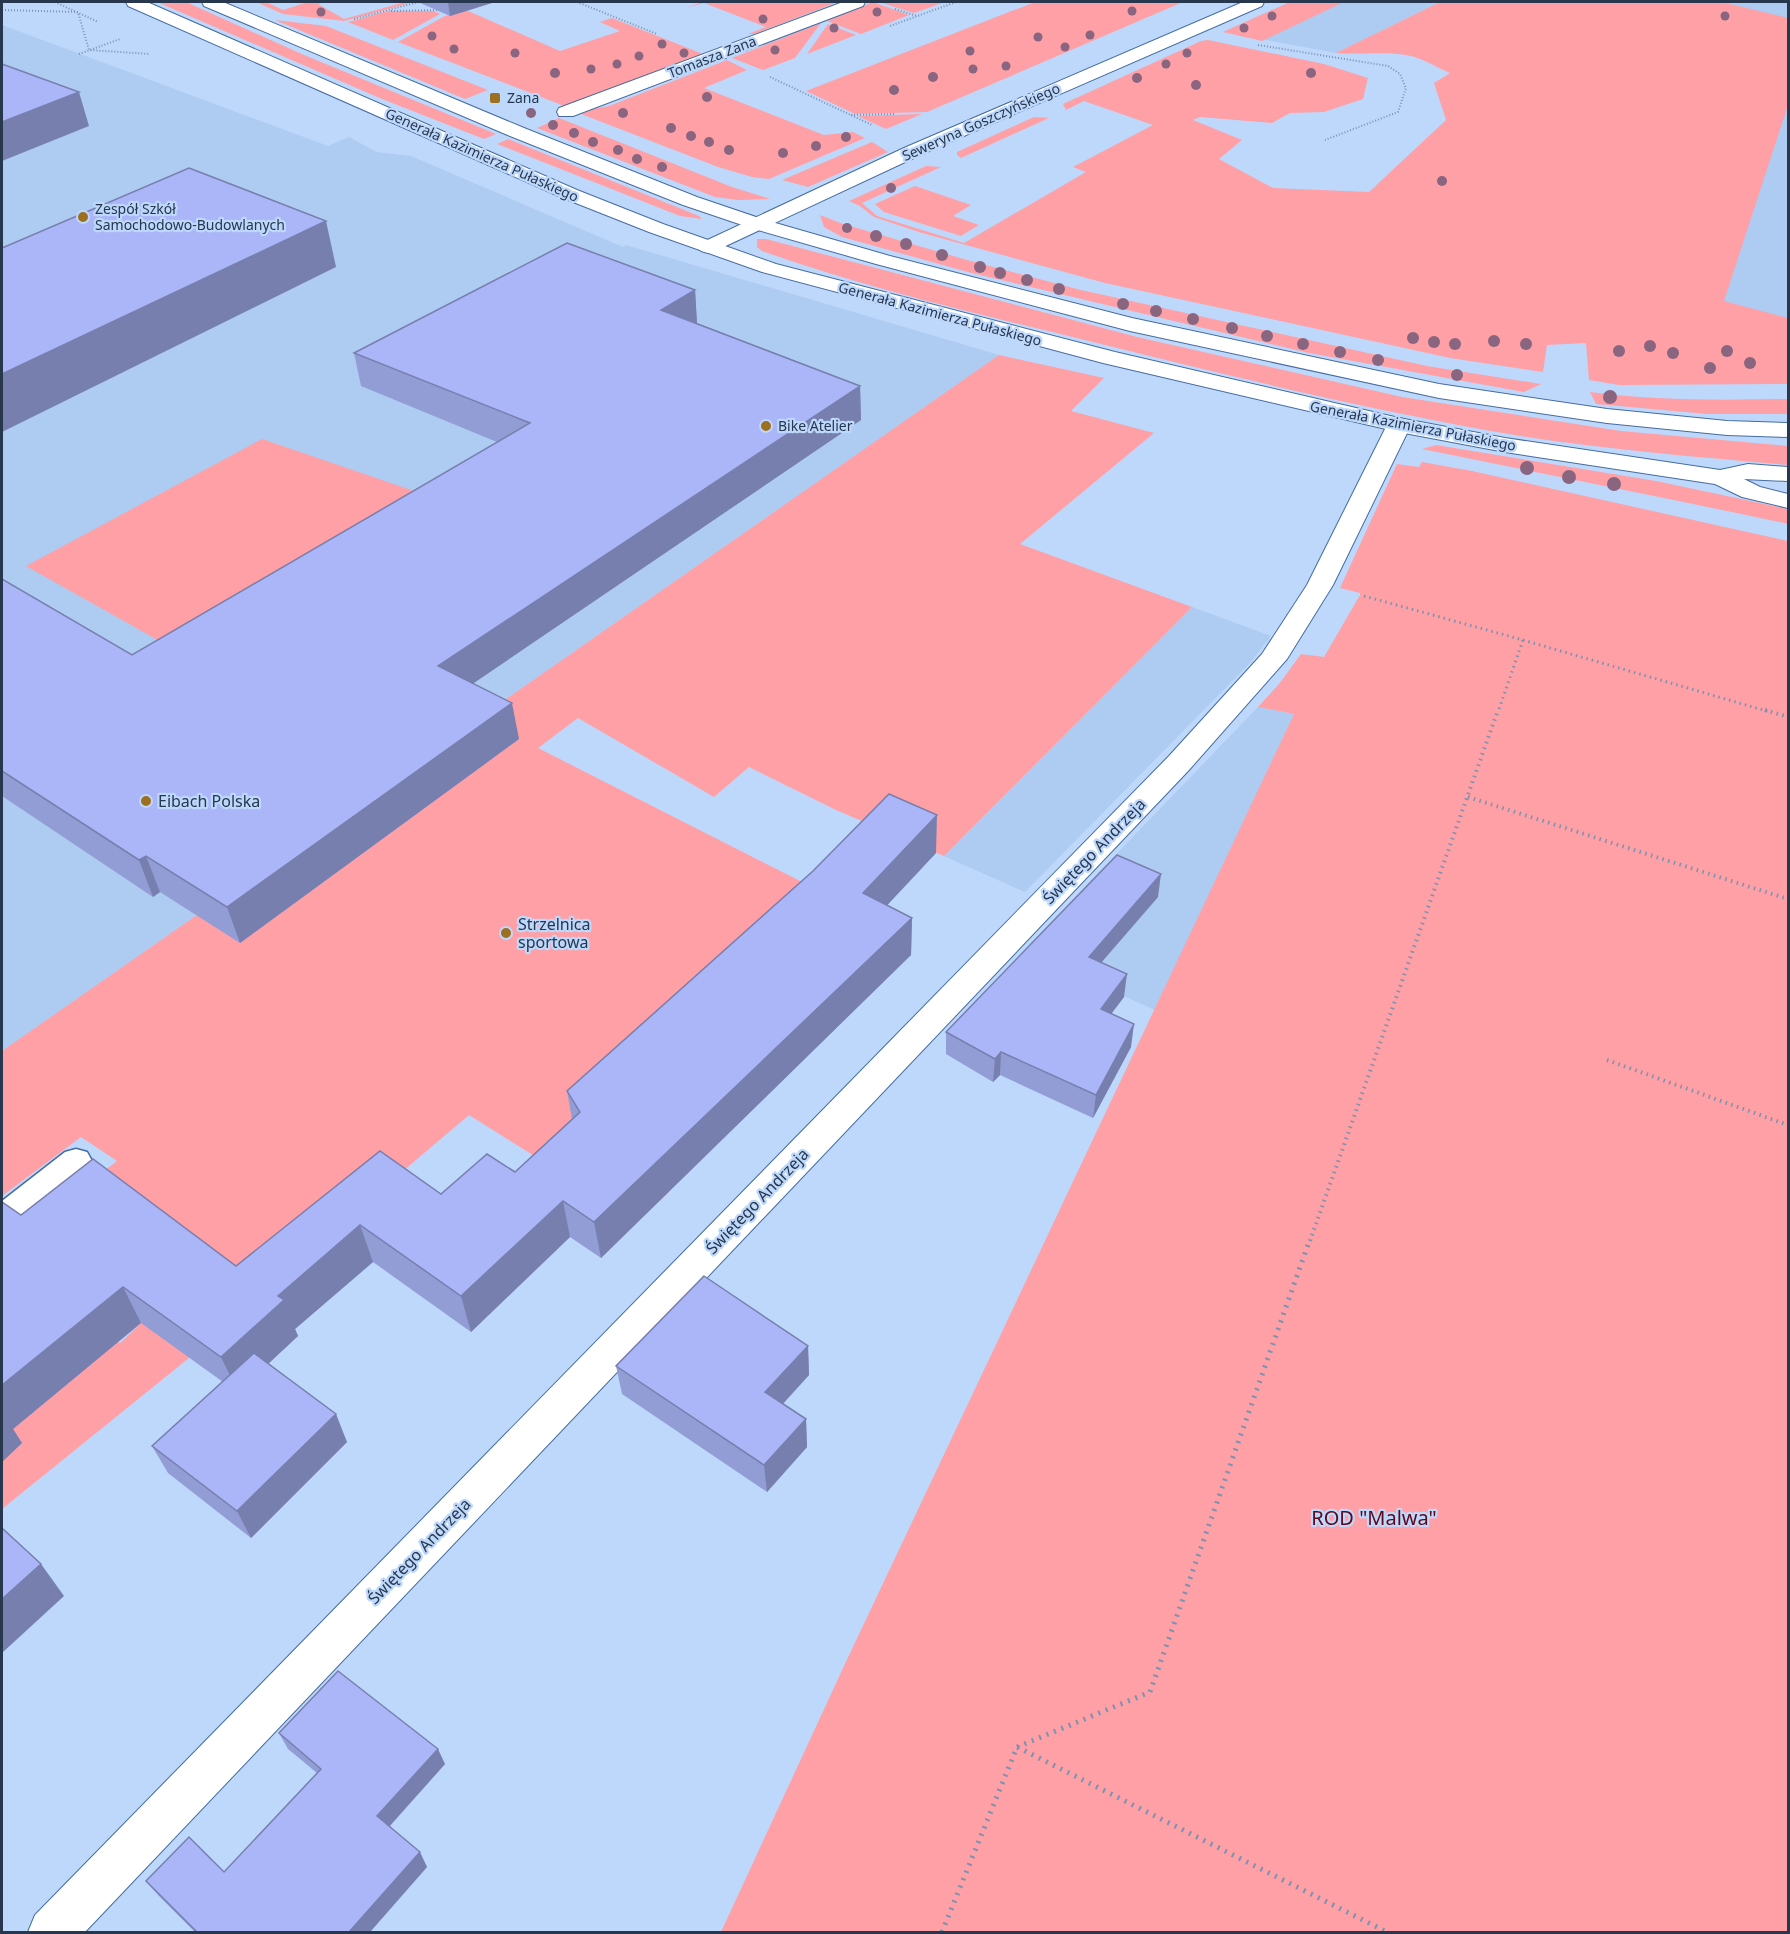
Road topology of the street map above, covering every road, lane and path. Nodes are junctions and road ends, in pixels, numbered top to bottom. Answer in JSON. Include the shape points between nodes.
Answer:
{"nodes":[{"id":1,"x":134,"y":2,"type":"edge"},
{"id":2,"x":210,"y":2,"type":"edge"},
{"id":3,"x":419,"y":2,"type":"edge"},
{"id":4,"x":578,"y":2,"type":"edge"},
{"id":5,"x":857,"y":2,"type":"edge"},
{"id":6,"x":1256,"y":2,"type":"edge"},
{"id":7,"x":2,"y":10,"type":"edge"},
{"id":8,"x":386,"y":10,"type":"junction"},
{"id":9,"x":439,"y":10,"type":"dead end"},
{"id":10,"x":353,"y":20,"type":"dead end"},
{"id":11,"x":1186,"y":32,"type":"junction"},
{"id":12,"x":129,"y":36,"type":"dead end"},
{"id":13,"x":89,"y":50,"type":"junction"},
{"id":14,"x":79,"y":54,"type":"dead end"},
{"id":15,"x":153,"y":55,"type":"dead end"},
{"id":16,"x":716,"y":55,"type":"junction"},
{"id":17,"x":566,"y":112,"type":"dead end"},
{"id":18,"x":877,"y":128,"type":"dead end"},
{"id":19,"x":1325,"y":140,"type":"dead end"},
{"id":20,"x":758,"y":224,"type":"junction"},
{"id":21,"x":708,"y":247,"type":"junction"},
{"id":22,"x":1399,"y":425,"type":"junction"},
{"id":23,"x":1788,"y":430,"type":"edge"},
{"id":24,"x":1788,"y":474,"type":"edge"},
{"id":25,"x":1720,"y":477,"type":"junction"},
{"id":26,"x":1788,"y":501,"type":"edge"},
{"id":27,"x":1320,"y":585,"type":"junction"},
{"id":28,"x":1522,"y":640,"type":"junction"},
{"id":29,"x":1788,"y":717,"type":"edge"},
{"id":30,"x":1468,"y":797,"type":"junction"},
{"id":31,"x":1788,"y":899,"type":"edge"},
{"id":32,"x":1607,"y":1060,"type":"dead end"},
{"id":33,"x":1788,"y":1125,"type":"edge"},
{"id":34,"x":76,"y":1161,"type":"dead end"},
{"id":35,"x":2,"y":1218,"type":"edge"},
{"id":36,"x":1017,"y":1747,"type":"junction"},
{"id":37,"x":52,"y":1932,"type":"edge"},
{"id":38,"x":942,"y":1932,"type":"edge"},
{"id":39,"x":1387,"y":1932,"type":"edge"}],
"edges":[{"from":1,"to":21,"type":"main road","name":"Generała Kazimierza Pułaskiego","via":[[570,194]]},
{"from":2,"to":20,"type":"main road","name":"Generała Kazimierza Pułaskiego","via":[[517,132]]},
{"from":3,"to":8,"type":"path"},
{"from":4,"to":16,"type":"path"},
{"from":5,"to":16,"type":"main road","name":"Tomasza Zana"},
{"from":6,"to":11,"type":"main road","name":"Seweryna Goszczyńskiego"},
{"from":7,"to":13,"type":"path","via":[[78,12]]},
{"from":8,"to":9,"type":"path"},
{"from":8,"to":10,"type":"path"},
{"from":11,"to":19,"type":"path","via":[[1388,66],[1400,75],[1406,88],[1398,112]]},
{"from":11,"to":20,"type":"main road","name":"Seweryna Goszczyńskiego","via":[[911,152]]},
{"from":12,"to":13,"type":"path"},
{"from":13,"to":14,"type":"path"},
{"from":13,"to":15,"type":"path"},
{"from":16,"to":17,"type":"main road","name":"Tomasza Zana"},
{"from":16,"to":18,"type":"path"},
{"from":20,"to":21,"type":"main road","name":"Seweryna Goszczyńskiego"},
{"from":20,"to":23,"type":"main road","name":"Generała Kazimierza Pułaskiego","via":[[1084,312],[1383,380],[1607,416]]},
{"from":21,"to":22,"type":"main road","name":"Generała Kazimierza Pułaskiego","via":[[967,322]]},
{"from":22,"to":25,"type":"main road","name":"Generała Kazimierza Pułaskiego","via":[[1505,446]]},
{"from":22,"to":27,"type":"main road","name":"Świętego Andrzeja"},
{"from":24,"to":25,"type":"main road","name":"Generała Kazimierza Pułaskiego","via":[[1748,471]]},
{"from":25,"to":26,"type":"main road","via":[[1751,492]]},
{"from":27,"to":28,"type":"path"},
{"from":27,"to":37,"type":"main road","name":"Świętego Andrzeja","via":[[1273,660],[1179,763]]},
{"from":28,"to":29,"type":"path"},
{"from":28,"to":30,"type":"path"},
{"from":30,"to":31,"type":"path"},
{"from":30,"to":36,"type":"path","via":[[1150,1692]]},
{"from":32,"to":33,"type":"path"},
{"from":34,"to":35,"type":"lane"},
{"from":36,"to":38,"type":"path"},
{"from":36,"to":39,"type":"path"}]}
